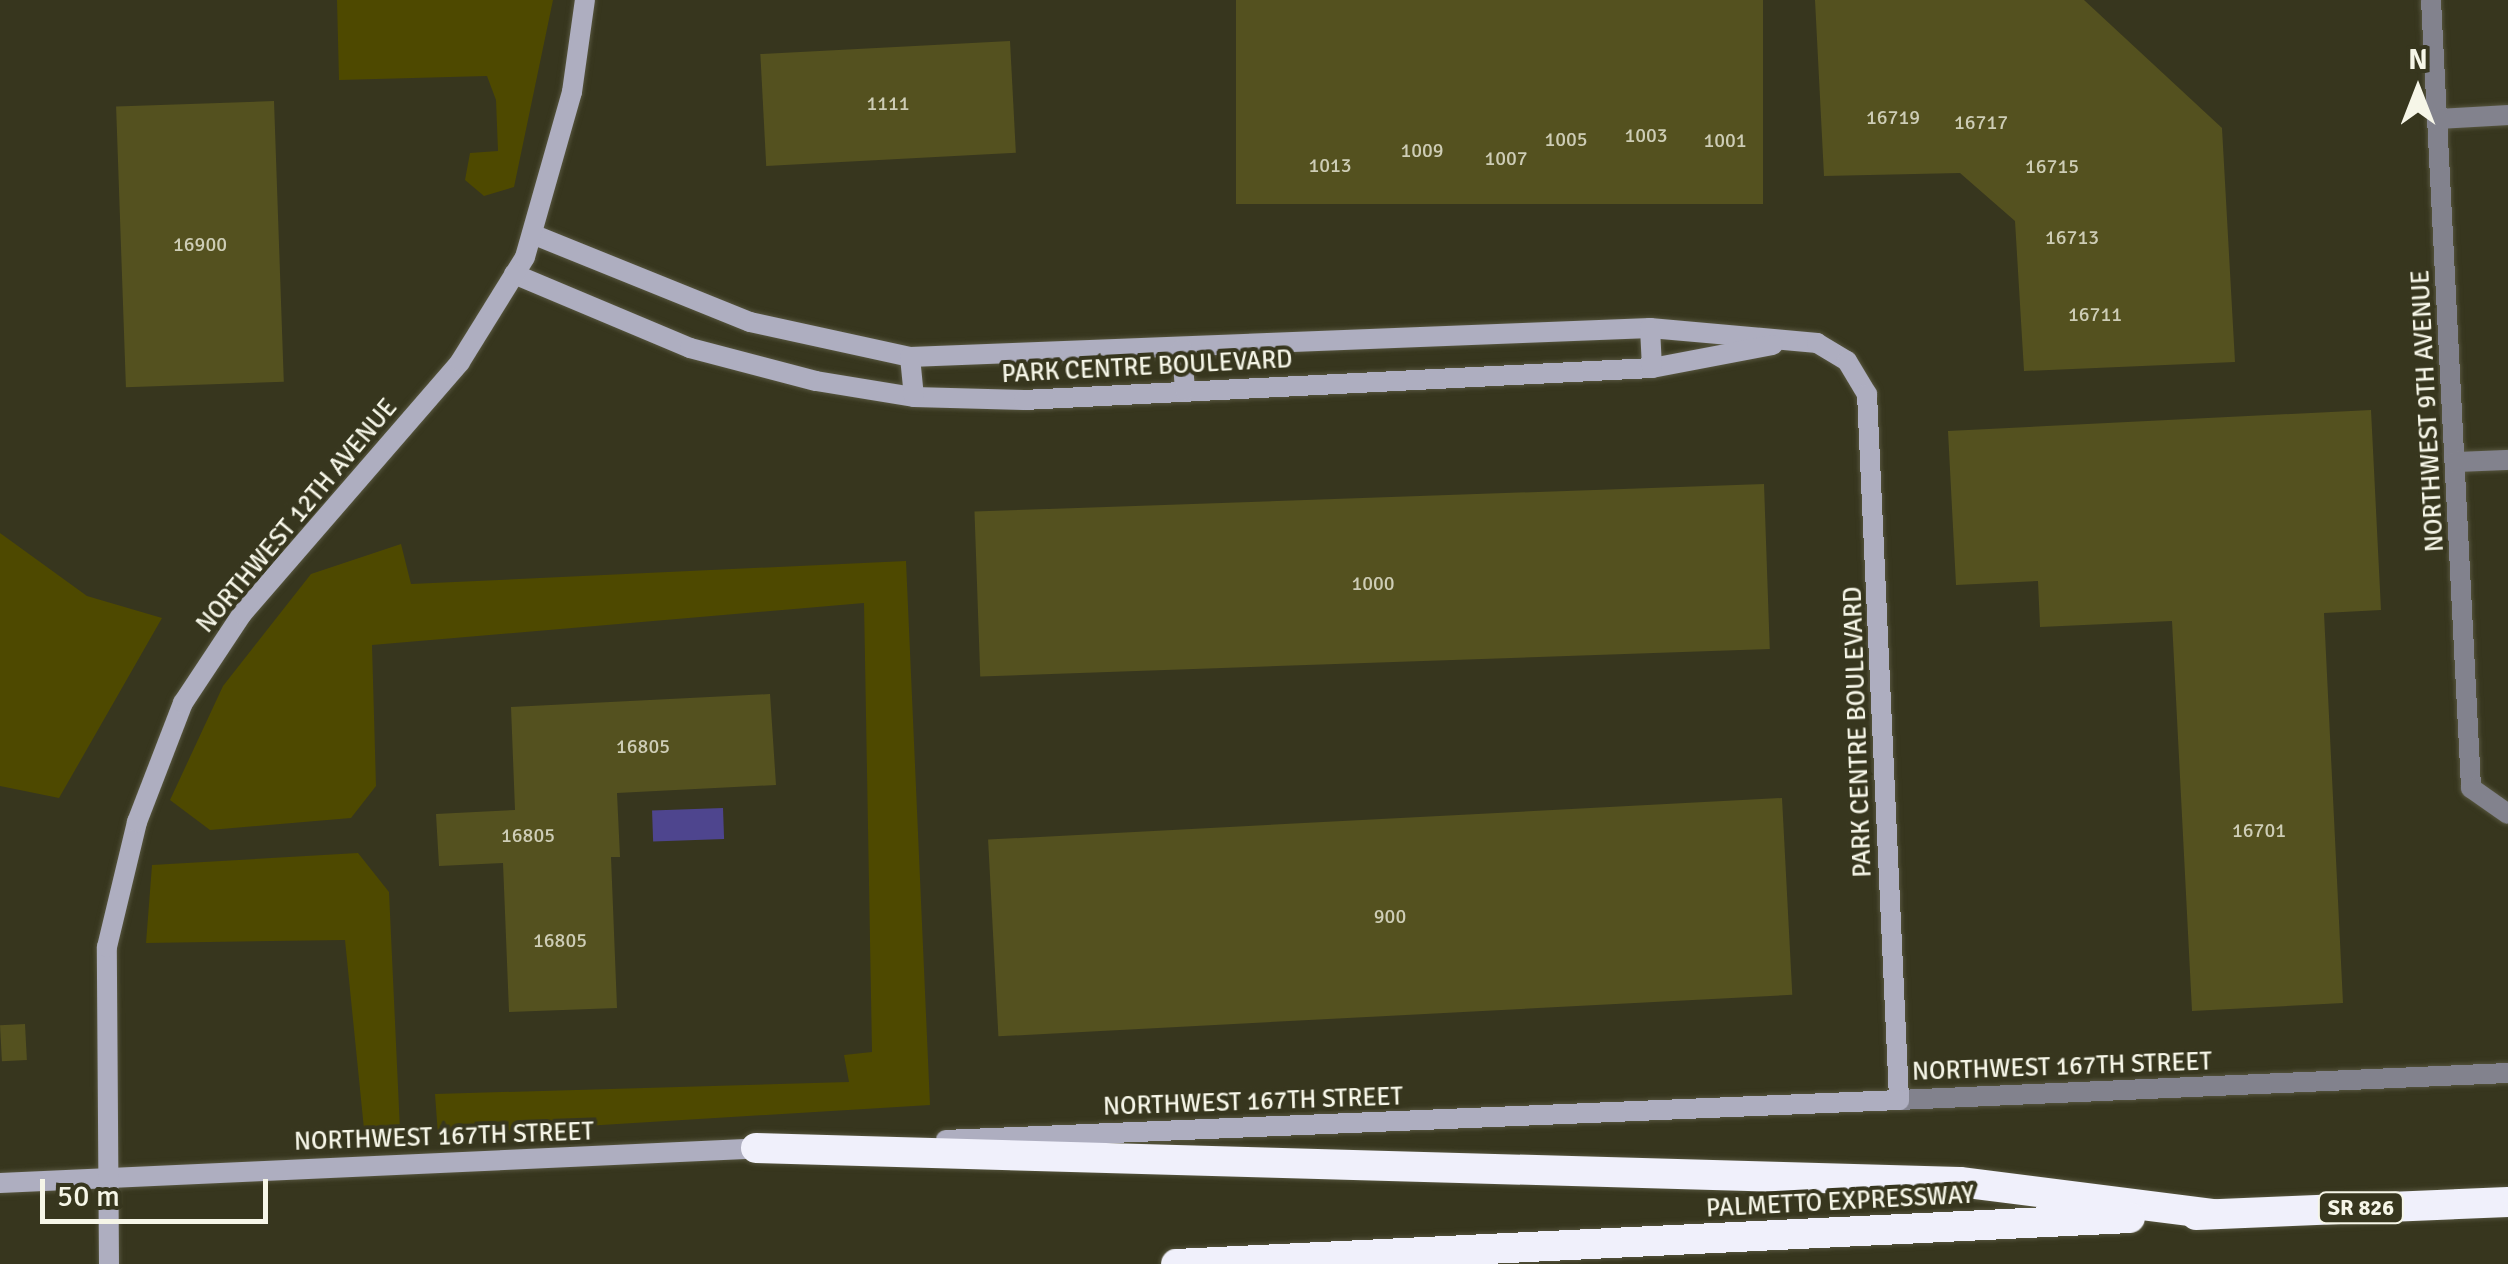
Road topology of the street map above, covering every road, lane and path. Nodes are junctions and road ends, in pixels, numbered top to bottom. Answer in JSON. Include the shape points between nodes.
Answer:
{"nodes":[{"id":1,"x":584,"y":0,"type":"edge"},
{"id":2,"x":2431,"y":0,"type":"edge"},
{"id":3,"x":2508,"y":115,"type":"edge"},
{"id":4,"x":2439,"y":119,"type":"junction"},
{"id":5,"x":532,"y":234,"type":"junction"},
{"id":6,"x":514,"y":274,"type":"junction"},
{"id":7,"x":1650,"y":328,"type":"junction"},
{"id":8,"x":1800,"y":340,"type":"junction"},
{"id":9,"x":1182,"y":349,"type":"junction"},
{"id":10,"x":910,"y":357,"type":"junction"},
{"id":11,"x":1652,"y":368,"type":"junction"},
{"id":12,"x":1185,"y":392,"type":"junction"},
{"id":13,"x":914,"y":398,"type":"junction"},
{"id":14,"x":2508,"y":460,"type":"edge"},
{"id":15,"x":2455,"y":462,"type":"junction"},
{"id":16,"x":2501,"y":812,"type":"edge"},
{"id":17,"x":2508,"y":1073,"type":"edge"},
{"id":18,"x":1899,"y":1100,"type":"junction"},
{"id":19,"x":756,"y":1148,"type":"junction"},
{"id":20,"x":106,"y":1176,"type":"junction"},
{"id":21,"x":0,"y":1183,"type":"edge"},
{"id":22,"x":2508,"y":1202,"type":"edge"},
{"id":23,"x":2214,"y":1214,"type":"junction"},
{"id":24,"x":108,"y":1264,"type":"edge"},
{"id":25,"x":1176,"y":1264,"type":"edge"}],
"edges":[{"from":1,"to":5,"type":"street","name":"NORTHWEST 12TH AVENUE","via":[[572,92]]},
{"from":2,"to":4,"type":"street","name":"NORTHWEST 9TH AVENUE"},
{"from":3,"to":4,"type":"street"},
{"from":4,"to":15,"type":"street","name":"NORTHWEST 9TH AVENUE"},
{"from":5,"to":6,"type":"street","name":"NORTHWEST 12TH AVENUE"},
{"from":5,"to":10,"type":"street","name":"PARK CENTRE BOULEVARD","via":[[750,322]]},
{"from":6,"to":13,"type":"street","name":"PARK CENTRE BOULEVARD","via":[[690,348]]},
{"from":6,"to":20,"type":"street","name":"NORTHWEST 12TH AVENUE","via":[[460,362],[242,614],[183,702],[130,842],[108,947]]},
{"from":7,"to":8,"type":"street","name":"PARK CENTRE BOULEVARD"},
{"from":7,"to":9,"type":"street","name":"PARK CENTRE BOULEVARD"},
{"from":7,"to":11,"type":"street"},
{"from":8,"to":11,"type":"street","name":"PARK CENTRE BOULEVARD"},
{"from":8,"to":18,"type":"street","name":"PARK CENTRE BOULEVARD","via":[[1847,361],[1867,394]]},
{"from":9,"to":10,"type":"street","name":"PARK CENTRE BOULEVARD"},
{"from":9,"to":12,"type":"street"},
{"from":10,"to":13,"type":"street"},
{"from":11,"to":12,"type":"street","name":"PARK CENTRE BOULEVARD"},
{"from":12,"to":13,"type":"street","name":"PARK CENTRE BOULEVARD"},
{"from":14,"to":15,"type":"street"},
{"from":15,"to":16,"type":"street","name":"NORTHWEST 9TH AVENUE","via":[[2472,788]]},
{"from":17,"to":18,"type":"street","name":"NORTHWEST 167TH STREET"},
{"from":18,"to":19,"type":"street","name":"NORTHWEST 167TH STREET"},
{"from":19,"to":20,"type":"street","name":"NORTHWEST 167TH STREET"},
{"from":19,"to":23,"type":"highway","via":[[1960,1182]]},
{"from":20,"to":21,"type":"street","name":"NORTHWEST 167TH STREET"},
{"from":20,"to":24,"type":"street","name":"NORTHWEST 12TH AVENUE"},
{"from":22,"to":23,"type":"highway","name":"PALMETTO EXPRESSWAY","number":"SR 826"},
{"from":23,"to":25,"type":"highway","name":"PALMETTO EXPRESSWAY","number":"SR 826"}]}
